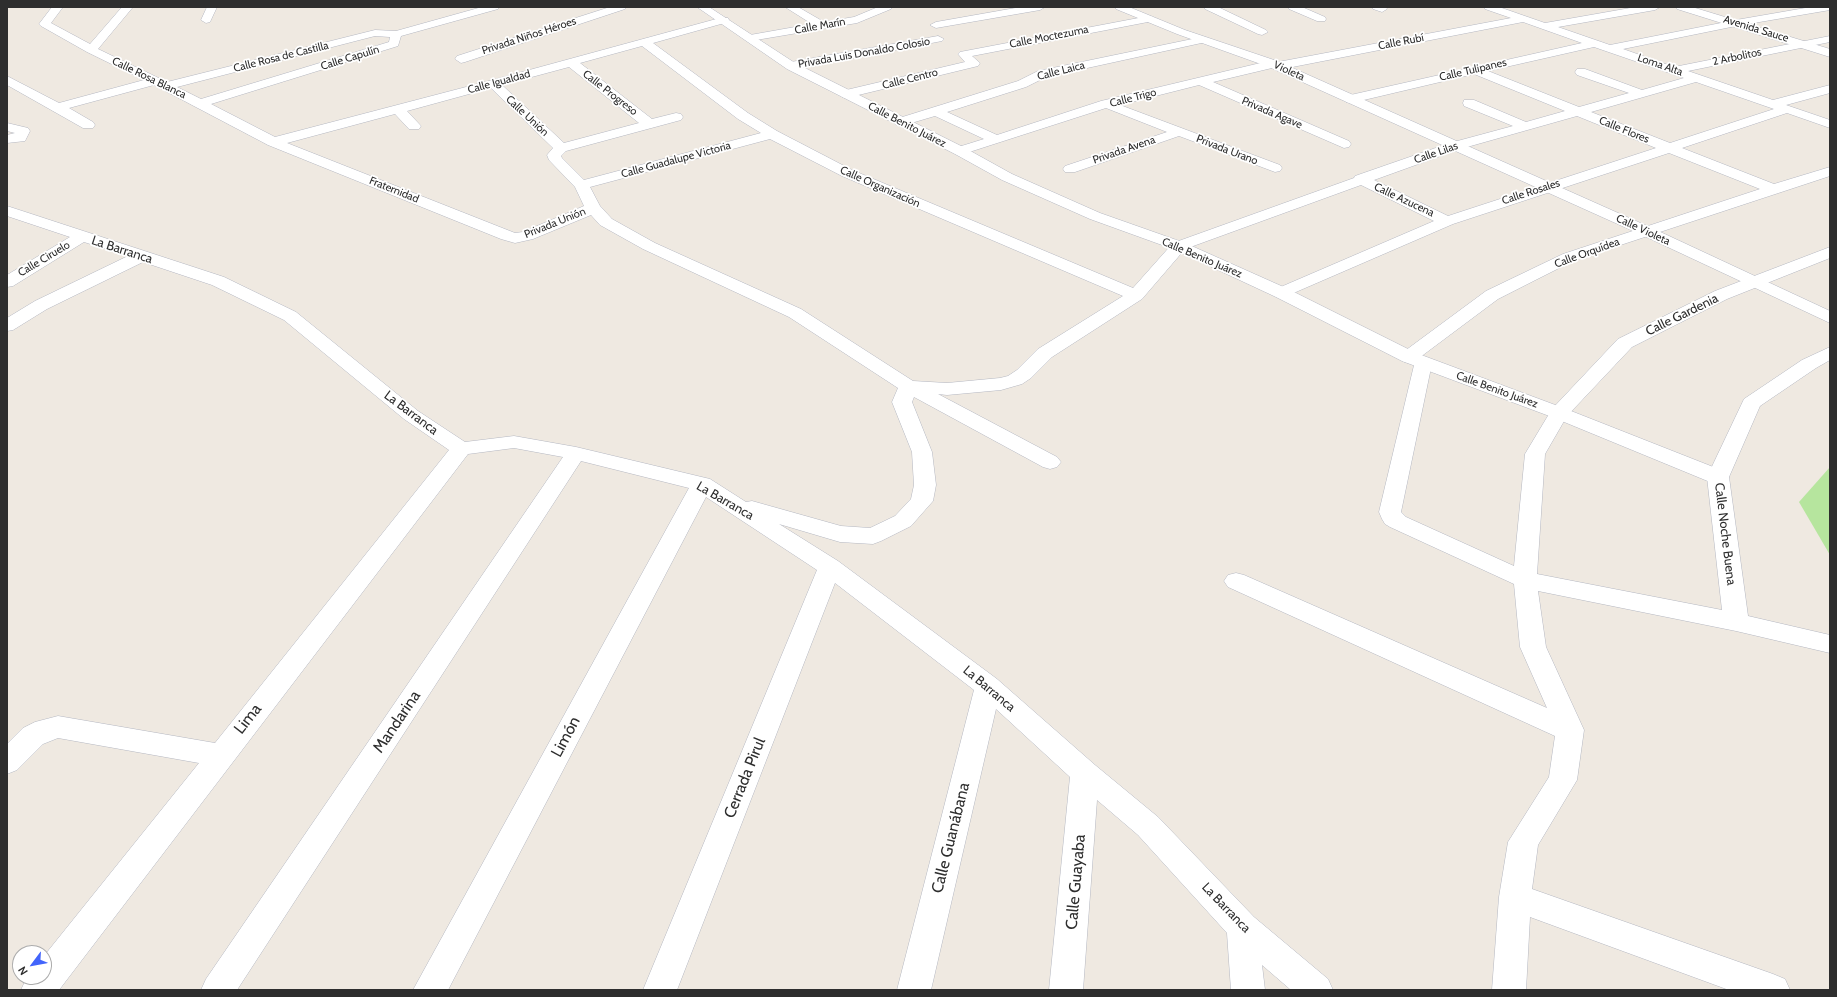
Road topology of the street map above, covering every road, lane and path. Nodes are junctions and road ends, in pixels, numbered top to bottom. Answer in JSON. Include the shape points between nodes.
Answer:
{"nodes":[{"id":1,"x":58,"y":7,"type":"edge"},
{"id":2,"x":128,"y":7,"type":"edge"},
{"id":3,"x":212,"y":7,"type":"edge"},
{"id":4,"x":494,"y":7,"type":"edge"},
{"id":5,"x":620,"y":7,"type":"edge"},
{"id":6,"x":702,"y":7,"type":"edge"},
{"id":7,"x":790,"y":7,"type":"edge"},
{"id":8,"x":887,"y":7,"type":"edge"},
{"id":9,"x":1040,"y":7,"type":"edge"},
{"id":10,"x":1124,"y":7,"type":"edge"},
{"id":11,"x":1209,"y":7,"type":"edge"},
{"id":12,"x":1293,"y":7,"type":"edge"},
{"id":13,"x":1489,"y":7,"type":"edge"},
{"id":14,"x":1655,"y":7,"type":"edge"},
{"id":15,"x":1681,"y":7,"type":"edge"},
{"id":16,"x":1830,"y":7,"type":"edge"},
{"id":17,"x":1525,"y":14,"type":"junction"},
{"id":18,"x":1149,"y":19,"type":"junction"},
{"id":19,"x":1321,"y":19,"type":"dead end"},
{"id":20,"x":206,"y":20,"type":"dead end"},
{"id":21,"x":724,"y":20,"type":"junction"},
{"id":22,"x":1736,"y":23,"type":"junction"},
{"id":23,"x":936,"y":25,"type":"dead end"},
{"id":24,"x":823,"y":26,"type":"junction"},
{"id":25,"x":1546,"y":26,"type":"junction"},
{"id":26,"x":1262,"y":32,"type":"dead end"},
{"id":27,"x":396,"y":34,"type":"junction"},
{"id":28,"x":750,"y":38,"type":"junction"},
{"id":29,"x":1830,"y":38,"type":"edge"},
{"id":30,"x":938,"y":39,"type":"dead end"},
{"id":31,"x":1202,"y":40,"type":"junction"},
{"id":32,"x":644,"y":42,"type":"junction"},
{"id":33,"x":1595,"y":43,"type":"junction"},
{"id":34,"x":1801,"y":43,"type":"junction"},
{"id":35,"x":1610,"y":48,"type":"junction"},
{"id":36,"x":91,"y":50,"type":"junction"},
{"id":37,"x":1830,"y":52,"type":"edge"},
{"id":38,"x":461,"y":59,"type":"dead end"},
{"id":39,"x":571,"y":62,"type":"junction"},
{"id":40,"x":974,"y":62,"type":"joint"},
{"id":41,"x":1275,"y":65,"type":"junction"},
{"id":42,"x":791,"y":66,"type":"junction"},
{"id":43,"x":1474,"y":70,"type":"junction"},
{"id":44,"x":1674,"y":70,"type":"junction"},
{"id":45,"x":1581,"y":72,"type":"dead end"},
{"id":46,"x":1698,"y":78,"type":"junction"},
{"id":47,"x":7,"y":80,"type":"edge"},
{"id":48,"x":154,"y":80,"type":"junction"},
{"id":49,"x":1200,"y":81,"type":"junction"},
{"id":50,"x":493,"y":84,"type":"junction"},
{"id":51,"x":166,"y":86,"type":"junction"},
{"id":52,"x":1830,"y":89,"type":"edge"},
{"id":53,"x":846,"y":94,"type":"junction"},
{"id":54,"x":1642,"y":94,"type":"junction"},
{"id":55,"x":1351,"y":99,"type":"junction"},
{"id":56,"x":1469,"y":103,"type":"dead end"},
{"id":57,"x":199,"y":104,"type":"junction"},
{"id":58,"x":1106,"y":104,"type":"junction"},
{"id":59,"x":1780,"y":106,"type":"junction"},
{"id":60,"x":58,"y":107,"type":"junction"},
{"id":61,"x":398,"y":109,"type":"junction"},
{"id":62,"x":935,"y":111,"type":"junction"},
{"id":63,"x":1579,"y":111,"type":"junction"},
{"id":64,"x":676,"y":117,"type":"dead end"},
{"id":65,"x":901,"y":122,"type":"junction"},
{"id":66,"x":648,"y":124,"type":"junction"},
{"id":67,"x":1830,"y":124,"type":"edge"},
{"id":68,"x":88,"y":125,"type":"dead end"},
{"id":69,"x":414,"y":126,"type":"dead end"},
{"id":70,"x":1524,"y":126,"type":"junction"},
{"id":71,"x":7,"y":127,"type":"edge"},
{"id":72,"x":1179,"y":132,"type":"junction"},
{"id":73,"x":772,"y":134,"type":"junction"},
{"id":74,"x":13,"y":138,"type":"edge"},
{"id":75,"x":996,"y":139,"type":"junction"},
{"id":76,"x":273,"y":142,"type":"junction"},
{"id":77,"x":1344,"y":144,"type":"dead end"},
{"id":78,"x":1455,"y":146,"type":"junction"},
{"id":79,"x":1667,"y":147,"type":"junction"},
{"id":80,"x":561,"y":148,"type":"junction"},
{"id":81,"x":960,"y":151,"type":"junction"},
{"id":82,"x":1275,"y":168,"type":"dead end"},
{"id":83,"x":1070,"y":169,"type":"dead end"},
{"id":84,"x":1830,"y":171,"type":"edge"},
{"id":85,"x":1360,"y":179,"type":"junction"},
{"id":86,"x":581,"y":185,"type":"junction"},
{"id":87,"x":1547,"y":187,"type":"junction"},
{"id":88,"x":1775,"y":190,"type":"junction"},
{"id":89,"x":593,"y":208,"type":"junction"},
{"id":90,"x":13,"y":217,"type":"edge"},
{"id":91,"x":1447,"y":220,"type":"junction"},
{"id":92,"x":1648,"y":232,"type":"junction"},
{"id":93,"x":81,"y":237,"type":"junction"},
{"id":94,"x":516,"y":238,"type":"joint"},
{"id":95,"x":1179,"y":246,"type":"junction"},
{"id":96,"x":1830,"y":252,"type":"edge"},
{"id":97,"x":142,"y":256,"type":"junction"},
{"id":98,"x":7,"y":282,"type":"edge"},
{"id":99,"x":1755,"y":283,"type":"junction"},
{"id":100,"x":1282,"y":293,"type":"junction"},
{"id":101,"x":1136,"y":295,"type":"junction"},
{"id":102,"x":1830,"y":318,"type":"edge"},
{"id":103,"x":7,"y":326,"type":"edge"},
{"id":104,"x":1830,"y":353,"type":"edge"},
{"id":105,"x":1416,"y":360,"type":"junction"},
{"id":106,"x":908,"y":386,"type":"junction"},
{"id":107,"x":1559,"y":413,"type":"junction"},
{"id":108,"x":460,"y":449,"type":"junction"},
{"id":109,"x":576,"y":453,"type":"junction"},
{"id":110,"x":1050,"y":462,"type":"dead end"},
{"id":111,"x":1718,"y":477,"type":"junction"},
{"id":112,"x":702,"y":484,"type":"junction"},
{"id":113,"x":726,"y":500,"type":"junction"},
{"id":114,"x":830,"y":567,"type":"junction"},
{"id":115,"x":1525,"y":580,"type":"junction"},
{"id":116,"x":1236,"y":581,"type":"dead end"},
{"id":117,"x":1736,"y":622,"type":"junction"},
{"id":118,"x":1830,"y":644,"type":"edge"},
{"id":119,"x":988,"y":686,"type":"junction"},
{"id":120,"x":1570,"y":730,"type":"junction"},
{"id":121,"x":220,"y":755,"type":"junction"},
{"id":122,"x":7,"y":762,"type":"edge"},
{"id":123,"x":1085,"y":773,"type":"junction"},
{"id":124,"x":1515,"y":897,"type":"junction"},
{"id":125,"x":1243,"y":927,"type":"junction"},
{"id":126,"x":38,"y":990,"type":"edge"},
{"id":127,"x":218,"y":990,"type":"edge"},
{"id":128,"x":430,"y":990,"type":"edge"},
{"id":129,"x":660,"y":990,"type":"edge"},
{"id":130,"x":914,"y":990,"type":"edge"},
{"id":131,"x":1066,"y":990,"type":"edge"},
{"id":132,"x":1248,"y":990,"type":"edge"},
{"id":133,"x":1316,"y":990,"type":"edge"},
{"id":134,"x":1509,"y":990,"type":"edge"},
{"id":135,"x":1773,"y":990,"type":"edge"}],
"edges":[{"from":1,"to":36,"type":"street","name":"Calle Rosa Blanca","via":[[45,24]]},
{"from":2,"to":36,"type":"street"},
{"from":3,"to":20,"type":"street"},
{"from":4,"to":27,"type":"street"},
{"from":5,"to":38,"type":"street","name":"Privada Niños Héroes"},
{"from":6,"to":21,"type":"street","name":"Calle Benito Juárez"},
{"from":7,"to":24,"type":"street"},
{"from":8,"to":24,"type":"street","name":"Calle Marín","via":[[863,19]]},
{"from":9,"to":23,"type":"street"},
{"from":10,"to":18,"type":"street","name":"Violeta"},
{"from":11,"to":26,"type":"street"},
{"from":12,"to":19,"type":"street"},
{"from":13,"to":17,"type":"street","name":"Loma Alta"},
{"from":14,"to":25,"type":"street"},
{"from":15,"to":22,"type":"street","name":"Avenida Sauce"},
{"from":16,"to":22,"type":"street"},
{"from":17,"to":25,"type":"street","name":"Loma Alta"},
{"from":17,"to":41,"type":"street","name":"Calle Rubí"},
{"from":18,"to":31,"type":"street","name":"Violeta"},
{"from":18,"to":40,"type":"street","name":"Calle Moctezuma","via":[[964,54]]},
{"from":21,"to":28,"type":"street","name":"Calle Benito Juárez"},
{"from":21,"to":32,"type":"street","name":"Calle Igualdad"},
{"from":22,"to":34,"type":"street","name":"Avenida Sauce"},
{"from":22,"to":35,"type":"street"},
{"from":24,"to":28,"type":"street","name":"Calle Marín"},
{"from":25,"to":33,"type":"street","name":"Loma Alta"},
{"from":27,"to":51,"type":"street","name":"Calle Rosa de Castilla","via":[[375,33]]},
{"from":27,"to":57,"type":"street","name":"Calle Capulín","via":[[394,44]]},
{"from":28,"to":42,"type":"street","name":"Calle Benito Juárez"},
{"from":29,"to":34,"type":"street","name":"2 Arbolitos"},
{"from":30,"to":42,"type":"street","name":"Privada Luis Donaldo Colosio"},
{"from":31,"to":41,"type":"street","name":"Violeta"},
{"from":31,"to":62,"type":"street","name":"Calle Laica","via":[[1042,74],[1022,84]]},
{"from":32,"to":39,"type":"street","name":"Calle Igualdad"},
{"from":32,"to":73,"type":"street","name":"Calle Organización","via":[[743,116]]},
{"from":33,"to":35,"type":"street","name":"Loma Alta"},
{"from":33,"to":43,"type":"street","name":"Calle Tulipanes"},
{"from":34,"to":37,"type":"street","name":"Avenida Sauce"},
{"from":34,"to":44,"type":"street","name":"2 Arbolitos"},
{"from":35,"to":44,"type":"street","name":"Loma Alta"},
{"from":36,"to":48,"type":"street","name":"Calle Rosa Blanca"},
{"from":39,"to":50,"type":"street","name":"Calle Igualdad"},
{"from":39,"to":66,"type":"street","name":"Calle Progreso"},
{"from":40,"to":53,"type":"street","name":"Calle Centro"},
{"from":41,"to":49,"type":"street","name":"Calle Trigo"},
{"from":41,"to":55,"type":"street","name":"Violeta"},
{"from":42,"to":53,"type":"street","name":"Calle Benito Juárez"},
{"from":43,"to":55,"type":"street","name":"Calle Tulipanes"},
{"from":43,"to":63,"type":"street","name":"Calle Flores"},
{"from":44,"to":46,"type":"street","name":"Loma Alta"},
{"from":45,"to":54,"type":"street"},
{"from":46,"to":54,"type":"street","name":"Calle Lilas"},
{"from":46,"to":59,"type":"street","name":"Loma Alta"},
{"from":47,"to":60,"type":"street"},
{"from":48,"to":51,"type":"street","name":"Calle Rosa Blanca"},
{"from":48,"to":60,"type":"street"},
{"from":49,"to":58,"type":"street","name":"Calle Trigo"},
{"from":49,"to":77,"type":"street","name":"Privada Agave"},
{"from":50,"to":61,"type":"street","name":"Calle Igualdad"},
{"from":50,"to":80,"type":"street","name":"Calle Unión"},
{"from":51,"to":57,"type":"street","name":"Calle Rosa Blanca"},
{"from":52,"to":59,"type":"street","name":"Calle Rosales"},
{"from":53,"to":65,"type":"street","name":"Calle Benito Juárez"},
{"from":54,"to":63,"type":"street","name":"Calle Lilas"},
{"from":55,"to":78,"type":"street","name":"Violeta"},
{"from":56,"to":70,"type":"street"},
{"from":57,"to":76,"type":"street","name":"Calle Rosa Blanca"},
{"from":58,"to":72,"type":"street","name":"Privada Urano"},
{"from":58,"to":75,"type":"street","name":"Calle Trigo"},
{"from":59,"to":67,"type":"street","name":"Loma Alta"},
{"from":59,"to":79,"type":"street","name":"Calle Rosales"},
{"from":60,"to":68,"type":"street"},
{"from":61,"to":69,"type":"street"},
{"from":61,"to":76,"type":"street","name":"Calle Igualdad"},
{"from":62,"to":65,"type":"street","name":"Calle Laica"},
{"from":62,"to":75,"type":"street"},
{"from":63,"to":70,"type":"street","name":"Calle Lilas"},
{"from":63,"to":79,"type":"street","name":"Calle Flores"},
{"from":64,"to":66,"type":"street","name":"Calle Progreso"},
{"from":65,"to":81,"type":"street","name":"Calle Benito Juárez"},
{"from":66,"to":80,"type":"street","name":"Calle Progreso"},
{"from":70,"to":78,"type":"street","name":"Calle Lilas"},
{"from":71,"to":74,"type":"street","via":[[23,131]]},
{"from":72,"to":82,"type":"street","name":"Privada Urano"},
{"from":72,"to":83,"type":"street","name":"Privada Avena"},
{"from":73,"to":86,"type":"street","name":"Calle Guadalupe Victoria"},
{"from":73,"to":101,"type":"street","name":"Calle Organización","via":[[847,173]]},
{"from":75,"to":81,"type":"street","name":"Calle Trigo"},
{"from":76,"to":94,"type":"street","name":"Fraternidad"},
{"from":78,"to":85,"type":"street","name":"Calle Lilas"},
{"from":78,"to":87,"type":"street","name":"Calle Violeta"},
{"from":79,"to":87,"type":"street","name":"Calle Rosales"},
{"from":79,"to":88,"type":"street","name":"Calle Flores"},
{"from":80,"to":86,"type":"street","via":[[554,155],[556,160]]},
{"from":81,"to":95,"type":"street","name":"Calle Benito Juárez","via":[[1007,177],[1095,216]]},
{"from":84,"to":88,"type":"street","name":"Calle Orquídea"},
{"from":85,"to":91,"type":"street","name":"Calle Azucena"},
{"from":85,"to":95,"type":"street","name":"Calle Lilas"},
{"from":86,"to":89,"type":"street"},
{"from":87,"to":91,"type":"street","name":"Calle Rosales"},
{"from":87,"to":92,"type":"street","name":"Calle Violeta"},
{"from":88,"to":92,"type":"street","name":"Calle Orquídea"},
{"from":89,"to":94,"type":"street","name":"Privada Unión","via":[[527,236]]},
{"from":89,"to":106,"type":"street","via":[[606,222],[649,246],[795,312]]},
{"from":90,"to":93,"type":"street","name":"La Barranca"},
{"from":91,"to":100,"type":"street","name":"Calle Rosales"},
{"from":92,"to":99,"type":"street","name":"Calle Violeta"},
{"from":92,"to":105,"type":"street","name":"Calle Orquídea","via":[[1569,257],[1492,295]]},
{"from":93,"to":97,"type":"street","name":"La Barranca"},
{"from":93,"to":98,"type":"street","name":"Calle Ciruelo"},
{"from":95,"to":100,"type":"street","name":"Calle Benito Juárez"},
{"from":95,"to":101,"type":"street"},
{"from":96,"to":99,"type":"street","name":"Calle Gardenia"},
{"from":97,"to":103,"type":"street","via":[[41,305]]},
{"from":97,"to":108,"type":"street","name":"La Barranca","via":[[218,281],[290,316],[411,415]]},
{"from":99,"to":102,"type":"street","name":"Calle Violeta"},
{"from":99,"to":107,"type":"street","name":"Calle Gardenia","via":[[1721,295],[1625,343]]},
{"from":100,"to":105,"type":"street","name":"Calle Benito Juárez"},
{"from":101,"to":106,"type":"street","via":[[1045,353],[1015,380],[1001,384],[947,389]]},
{"from":104,"to":111,"type":"street","name":"Calle Noche Buena","via":[[1751,403]]},
{"from":105,"to":107,"type":"street","name":"Calle Benito Juárez"},
{"from":105,"to":115,"type":"street","via":[[1391,515],[1403,525]]},
{"from":106,"to":110,"type":"street"},
{"from":106,"to":113,"type":"street","via":[[902,402],[922,452],[925,485],[922,501],[902,521],[873,536],[840,534]]},
{"from":107,"to":111,"type":"street","name":"Calle Benito Juárez"},
{"from":107,"to":115,"type":"street","name":"Calle Gardenia","via":[[1535,454]]},
{"from":108,"to":109,"type":"street","name":"La Barranca","via":[[514,442]]},
{"from":108,"to":121,"type":"street","name":"Lima"},
{"from":109,"to":112,"type":"street","name":"La Barranca"},
{"from":109,"to":127,"type":"street","name":"Mandarina"},
{"from":111,"to":117,"type":"street","name":"Calle Noche Buena"},
{"from":112,"to":113,"type":"street","name":"La Barranca"},
{"from":112,"to":128,"type":"street","name":"Limón"},
{"from":113,"to":114,"type":"street","name":"La Barranca"},
{"from":114,"to":119,"type":"street","name":"La Barranca"},
{"from":114,"to":129,"type":"street","name":"Cerrada Pirul"},
{"from":115,"to":117,"type":"street"},
{"from":115,"to":120,"type":"street","name":"Calle Gardenia","via":[[1534,647]]},
{"from":116,"to":120,"type":"street"},
{"from":117,"to":118,"type":"street"},
{"from":119,"to":123,"type":"street","name":"La Barranca"},
{"from":119,"to":130,"type":"street","name":"Calle Guanábana"},
{"from":120,"to":124,"type":"street","via":[[1563,780],[1523,842]]},
{"from":121,"to":122,"type":"street","via":[[58,727],[45,730],[23,745]]},
{"from":121,"to":126,"type":"street","name":"Lima"},
{"from":123,"to":125,"type":"street","name":"La Barranca","via":[[1148,826]]},
{"from":123,"to":131,"type":"street","name":"Calle Guayaba"},
{"from":124,"to":134,"type":"street"},
{"from":124,"to":135,"type":"street"},
{"from":125,"to":132,"type":"street"},
{"from":125,"to":133,"type":"street","name":"La Barranca"}]}
